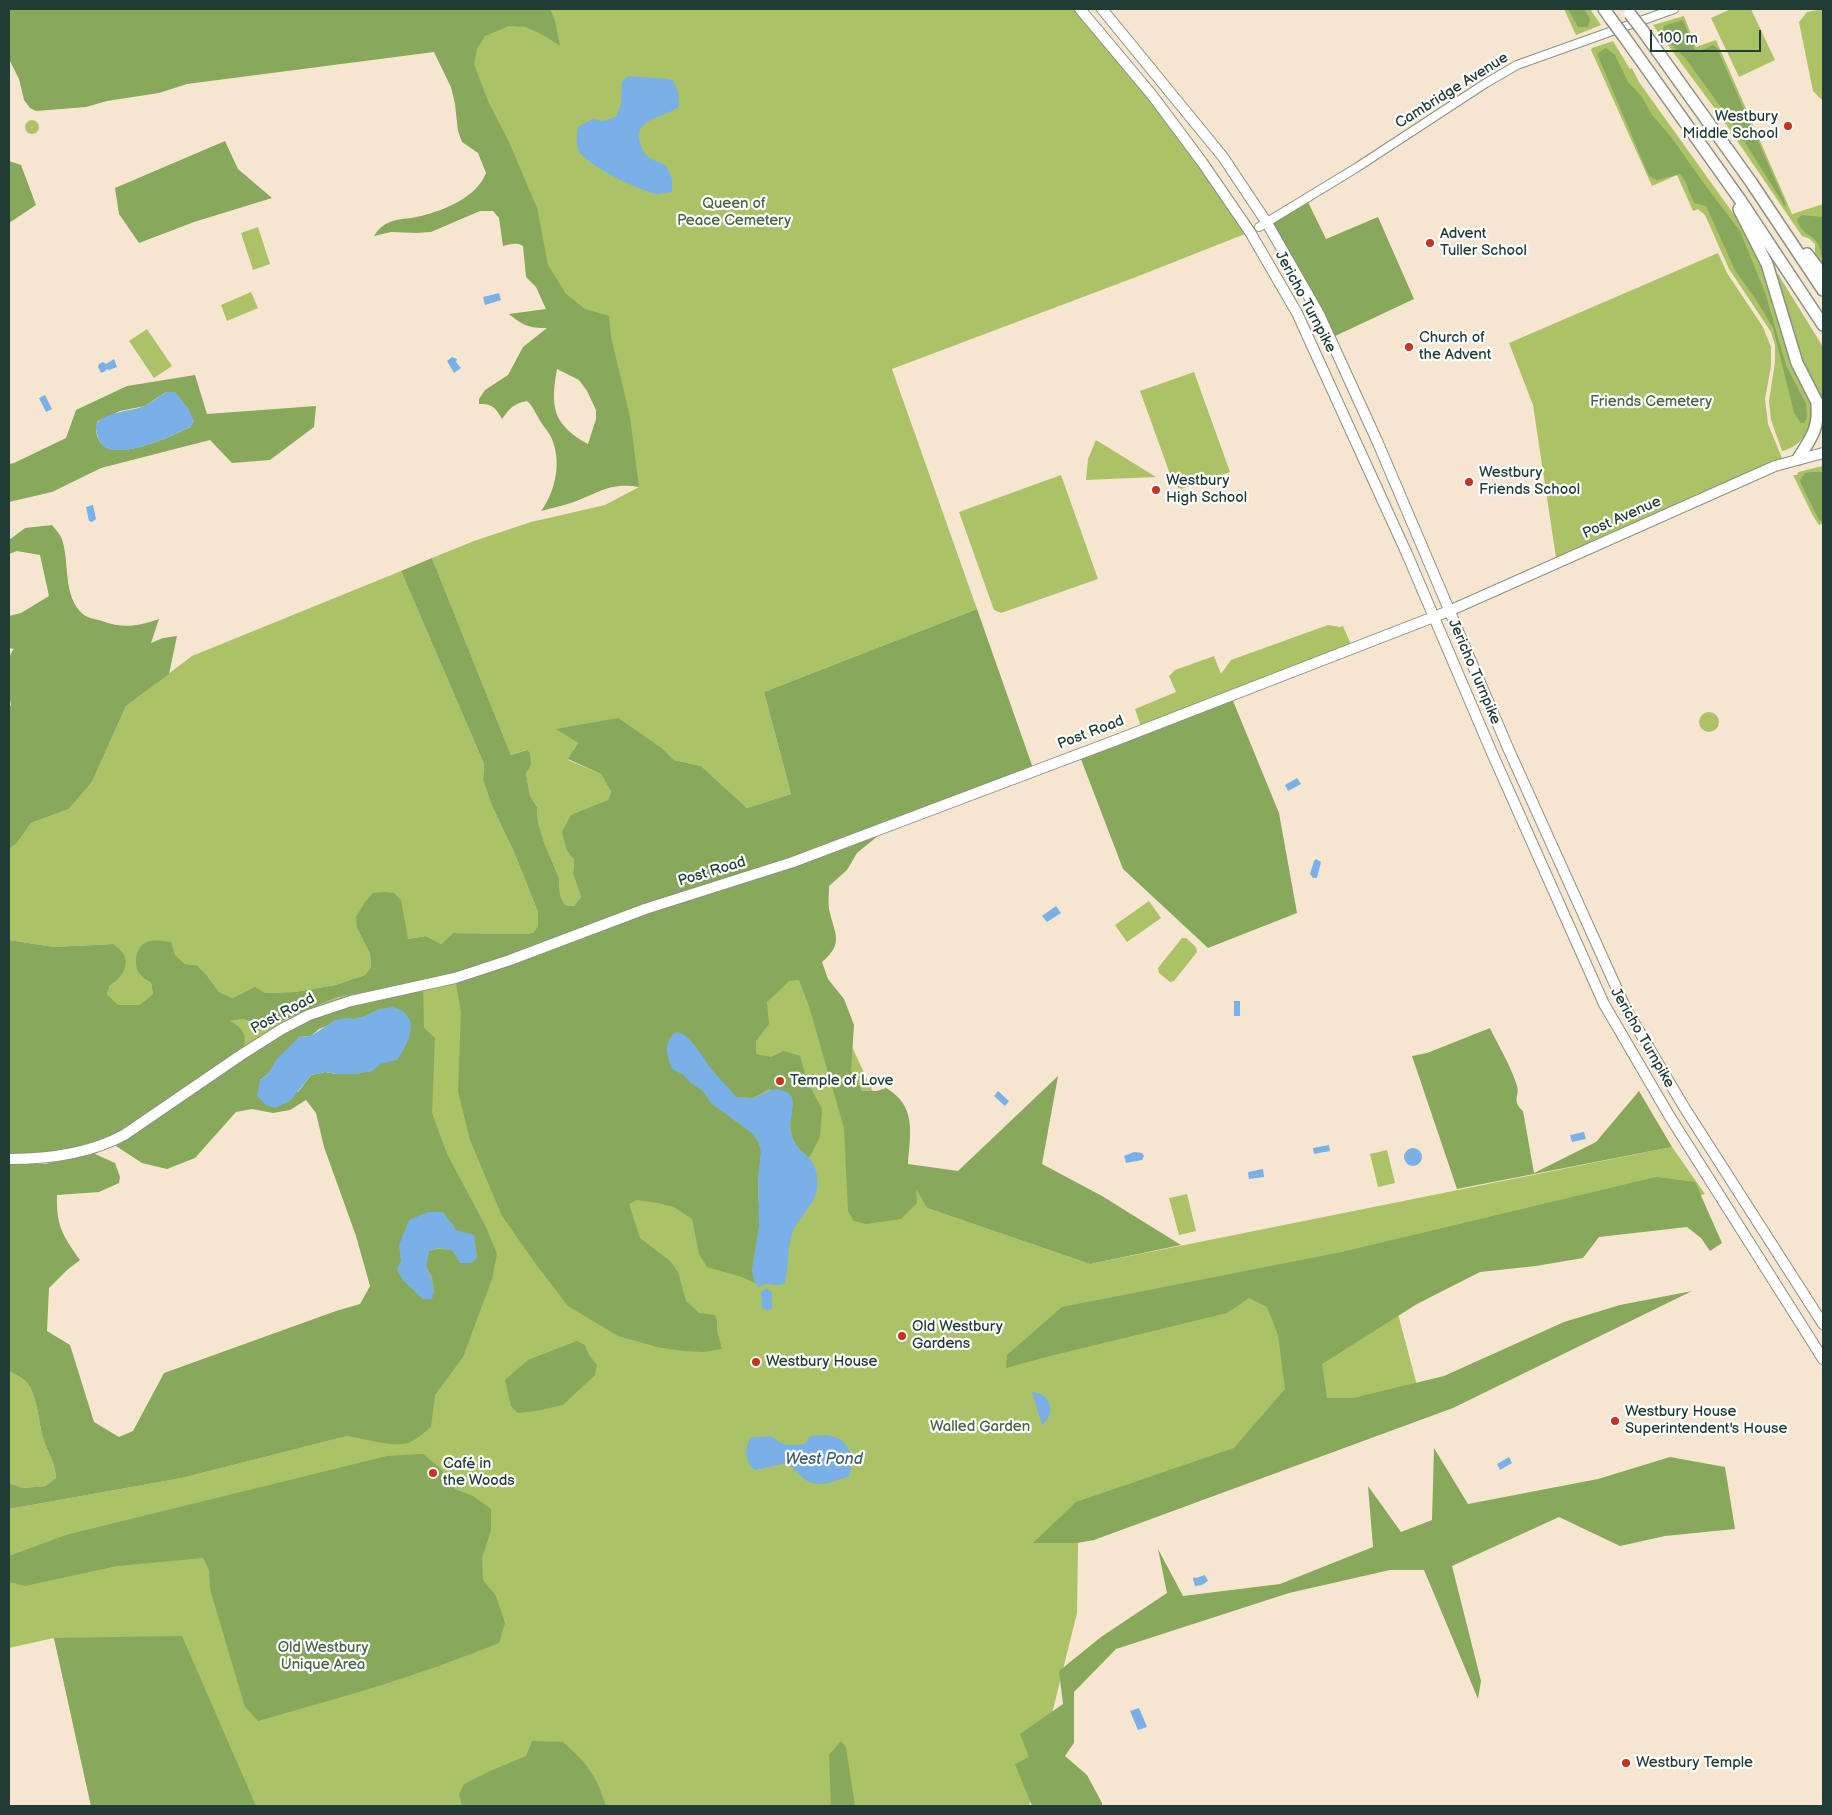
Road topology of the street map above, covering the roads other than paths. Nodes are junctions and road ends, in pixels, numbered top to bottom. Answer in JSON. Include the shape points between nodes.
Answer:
{"nodes":[{"id":1,"x":1080,"y":9,"type":"edge"},
{"id":2,"x":1102,"y":9,"type":"edge"},
{"id":3,"x":1604,"y":9,"type":"edge"},
{"id":4,"x":1674,"y":9,"type":"edge"},
{"id":5,"x":1628,"y":11,"type":"edge"},
{"id":6,"x":1725,"y":179,"type":"junction"},
{"id":7,"x":1263,"y":225,"type":"junction"},
{"id":8,"x":1782,"y":227,"type":"junction"},
{"id":9,"x":1823,"y":274,"type":"edge"},
{"id":10,"x":1823,"y":290,"type":"edge"},
{"id":11,"x":1823,"y":325,"type":"edge"},
{"id":12,"x":1817,"y":403,"type":"junction"},
{"id":13,"x":1361,"y":404,"type":"junction"},
{"id":14,"x":1343,"y":412,"type":"junction"},
{"id":15,"x":1823,"y":414,"type":"edge"},
{"id":16,"x":1823,"y":453,"type":"edge"},
{"id":17,"x":1798,"y":459,"type":"junction"},
{"id":18,"x":1448,"y":611,"type":"junction"},
{"id":19,"x":1434,"y":616,"type":"junction"},
{"id":20,"x":9,"y":1159,"type":"edge"},
{"id":21,"x":1823,"y":1324,"type":"edge"},
{"id":22,"x":1823,"y":1359,"type":"edge"}],
"edges":[{"from":1,"to":14,"type":"main road","name":"Jericho Turnpike","via":[[1152,95],[1250,232],[1297,313]]},
{"from":2,"to":7,"type":"main road","name":"Jericho Turnpike","via":[[1223,156]]},
{"from":3,"to":6,"type":"highway","bridge":true},
{"from":4,"to":7,"type":"street","name":"Cambridge Avenue","via":[[1517,65]]},
{"from":5,"to":8,"type":"highway","bridge":true},
{"from":6,"to":11,"type":"highway"},
{"from":6,"to":12,"type":"highway","via":[[1764,256],[1793,354]]},
{"from":7,"to":13,"type":"main road","name":"Jericho Turnpike","via":[[1319,314]]},
{"from":8,"to":9,"type":"highway"},
{"from":8,"to":10,"type":"highway"},
{"from":12,"to":15,"type":"highway"},
{"from":12,"to":17,"type":"highway","via":[[1816,430]]},
{"from":13,"to":14,"type":"main road"},
{"from":13,"to":18,"type":"main road","name":"Jericho Turnpike"},
{"from":14,"to":19,"type":"main road","name":"Jericho Turnpike"},
{"from":16,"to":17,"type":"main road","name":"Post Avenue"},
{"from":17,"to":18,"type":"main road","name":"Post Avenue","via":[[1776,465]]},
{"from":18,"to":19,"type":"main road","name":"Post Avenue"},
{"from":18,"to":21,"type":"main road","name":"Jericho Turnpike","via":[[1626,1009],[1684,1107]]},
{"from":19,"to":20,"type":"main road","name":"Post Road","via":[[793,862],[654,906],[455,978],[322,1010],[282,1029],[110,1142],[84,1151]]},
{"from":19,"to":22,"type":"main road","name":"Jericho Turnpike","via":[[1604,1004],[1670,1117]]}]}
